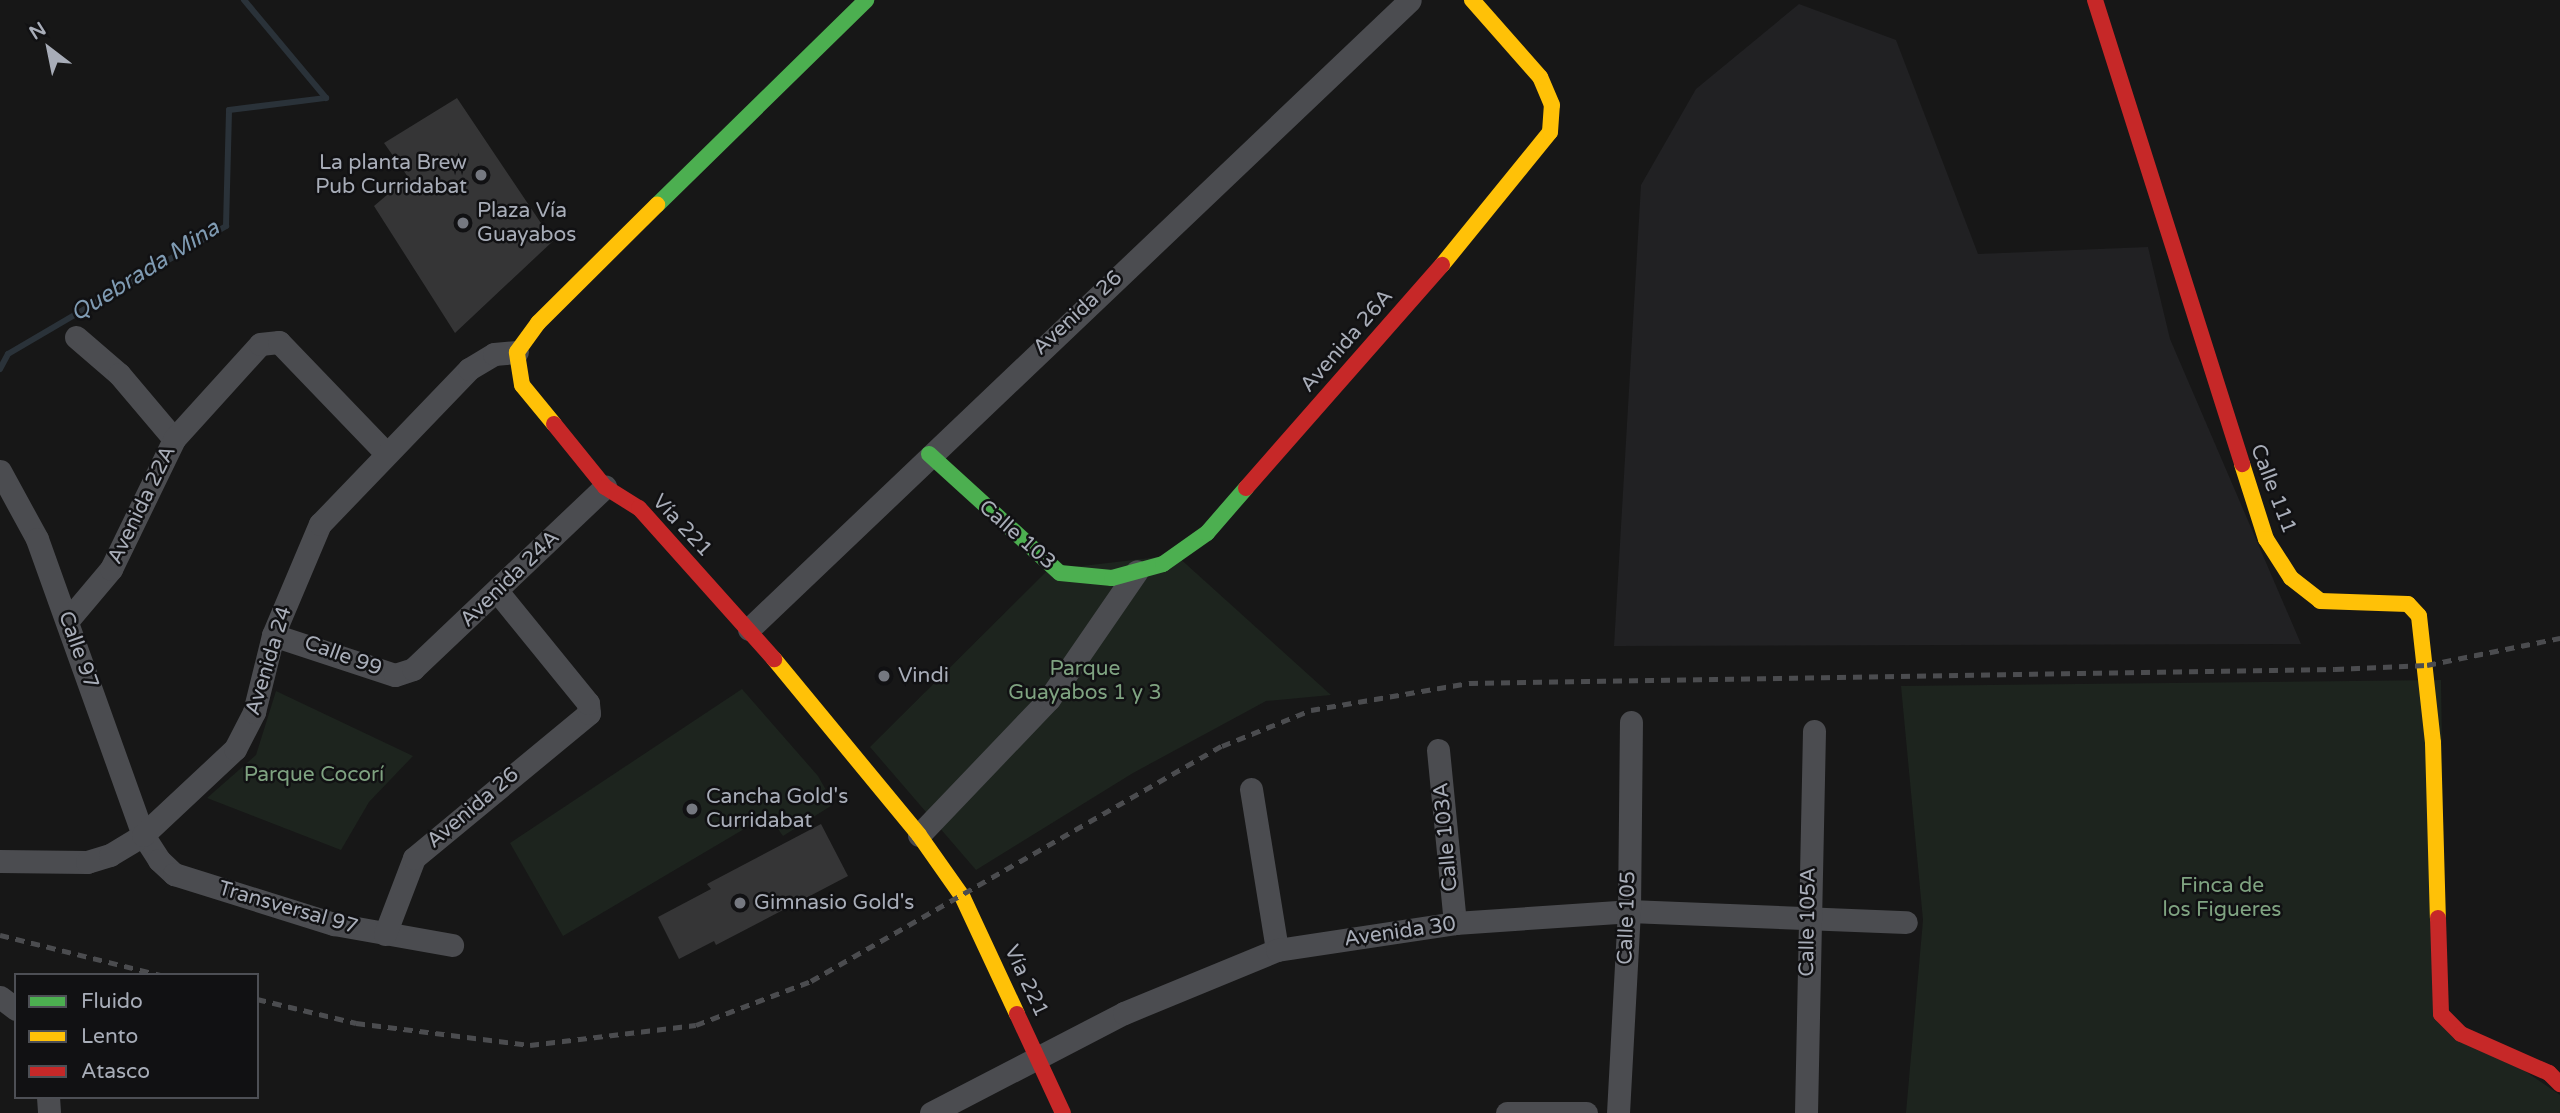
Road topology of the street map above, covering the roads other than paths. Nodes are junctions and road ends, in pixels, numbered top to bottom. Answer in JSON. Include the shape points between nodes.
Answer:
{"nodes":[{"id":1,"x":866,"y":0,"type":"edge"},
{"id":2,"x":1410,"y":0,"type":"edge"},
{"id":3,"x":1472,"y":0,"type":"edge"},
{"id":4,"x":2095,"y":0,"type":"edge"},
{"id":5,"x":76,"y":337,"type":"dead end"},
{"id":6,"x":517,"y":352,"type":"junction"},
{"id":7,"x":174,"y":439,"type":"junction"},
{"id":8,"x":385,"y":452,"type":"junction"},
{"id":9,"x":929,"y":454,"type":"junction"},
{"id":10,"x":0,"y":471,"type":"edge"},
{"id":11,"x":605,"y":487,"type":"junction"},
{"id":12,"x":1163,"y":564,"type":"joint"},
{"id":13,"x":1137,"y":571,"type":"junction"},
{"id":14,"x":497,"y":591,"type":"junction"},
{"id":15,"x":68,"y":620,"type":"junction"},
{"id":16,"x":749,"y":629,"type":"junction"},
{"id":17,"x":273,"y":635,"type":"junction"},
{"id":18,"x":413,"y":669,"type":"joint"},
{"id":19,"x":1631,"y":722,"type":"dead end"},
{"id":20,"x":1814,"y":731,"type":"dead end"},
{"id":21,"x":1438,"y":750,"type":"dead end"},
{"id":22,"x":1251,"y":789,"type":"dead end"},
{"id":23,"x":143,"y":835,"type":"junction"},
{"id":24,"x":919,"y":835,"type":"junction"},
{"id":25,"x":0,"y":861,"type":"edge"},
{"id":26,"x":1629,"y":911,"type":"junction"},
{"id":27,"x":1807,"y":914,"type":"junction"},
{"id":28,"x":1906,"y":922,"type":"dead end"},
{"id":29,"x":1454,"y":923,"type":"junction"},
{"id":30,"x":385,"y":934,"type":"junction"},
{"id":31,"x":452,"y":945,"type":"dead end"},
{"id":32,"x":1278,"y":950,"type":"junction"},
{"id":33,"x":1039,"y":1058,"type":"junction"},
{"id":34,"x":2560,"y":1084,"type":"edge"},
{"id":35,"x":931,"y":1113,"type":"edge"},
{"id":36,"x":1063,"y":1113,"type":"edge"},
{"id":37,"x":1507,"y":1113,"type":"edge"},
{"id":38,"x":1586,"y":1113,"type":"edge"},
{"id":39,"x":1618,"y":1113,"type":"edge"},
{"id":40,"x":1806,"y":1113,"type":"edge"}],
"edges":[{"from":1,"to":6,"type":"street","via":[[538,323]]},
{"from":2,"to":9,"type":"street","name":"Avenida 26"},
{"from":3,"to":12,"type":"street","name":"Avenida 26A","via":[[1540,77],[1552,104],[1550,132],[1510,187],[1207,533]]},
{"from":4,"to":34,"type":"street","name":"Calle 111","via":[[2266,539],[2291,578],[2320,601],[2408,604],[2419,615],[2433,743],[2441,1014],[2461,1034],[2549,1073]]},
{"from":5,"to":7,"type":"street","via":[[119,374]]},
{"from":6,"to":8,"type":"street","name":"Avenida 24","via":[[494,354],[469,369]]},
{"from":6,"to":11,"type":"street","name":"Vía 221","via":[[522,385]]},
{"from":7,"to":8,"type":"street","name":"Avenida 22A","via":[[260,344],[279,342]]},
{"from":7,"to":15,"type":"street","name":"Avenida 22A","via":[[111,569]]},
{"from":8,"to":17,"type":"street","name":"Avenida 24","via":[[320,524]]},
{"from":9,"to":13,"type":"street","name":"Calle 103","via":[[1060,573],[1112,578]]},
{"from":9,"to":16,"type":"street","name":"Avenida 26"},
{"from":10,"to":15,"type":"street","name":"Calle 97","via":[[37,539]]},
{"from":11,"to":14,"type":"street","name":"Avenida 24A"},
{"from":11,"to":16,"type":"street","name":"Vía 221","via":[[639,508]]},
{"from":12,"to":13,"type":"street","name":"Calle 103"},
{"from":13,"to":24,"type":"street","via":[[1049,699]]},
{"from":14,"to":18,"type":"street","name":"Avenida 24A"},
{"from":14,"to":30,"type":"street","name":"Avenida 26","via":[[588,703],[589,713],[414,858]]},
{"from":15,"to":23,"type":"street","name":"Calle 97"},
{"from":16,"to":24,"type":"street","name":"Vía 221"},
{"from":17,"to":18,"type":"street","name":"Calle 99","via":[[395,675]]},
{"from":17,"to":23,"type":"street","name":"Avenida 24","via":[[245,736]]},
{"from":19,"to":26,"type":"street","name":"Calle 105"},
{"from":20,"to":27,"type":"street","name":"Calle 105A"},
{"from":21,"to":29,"type":"street","name":"Calle 103A"},
{"from":22,"to":32,"type":"street"},
{"from":23,"to":25,"type":"street","name":"Avenida 24","via":[[87,862]]},
{"from":23,"to":30,"type":"street","name":"Transversal 97","via":[[174,874]]},
{"from":24,"to":33,"type":"street","name":"Vía 221","via":[[962,895]]},
{"from":26,"to":27,"type":"street","name":"Avenida 30"},
{"from":26,"to":29,"type":"street","name":"Avenida 30"},
{"from":26,"to":39,"type":"street","name":"Calle 105"},
{"from":27,"to":28,"type":"street","name":"Avenida 30"},
{"from":27,"to":40,"type":"street","name":"Calle 105A"},
{"from":29,"to":32,"type":"street","name":"Avenida 30"},
{"from":30,"to":31,"type":"street","name":"Transversal 97"},
{"from":32,"to":33,"type":"street","name":"Avenida 30","via":[[1124,1013]]},
{"from":33,"to":35,"type":"street","name":"Avenida 30"},
{"from":33,"to":36,"type":"street","name":"Vía 221"},
{"from":37,"to":38,"type":"street"}]}
